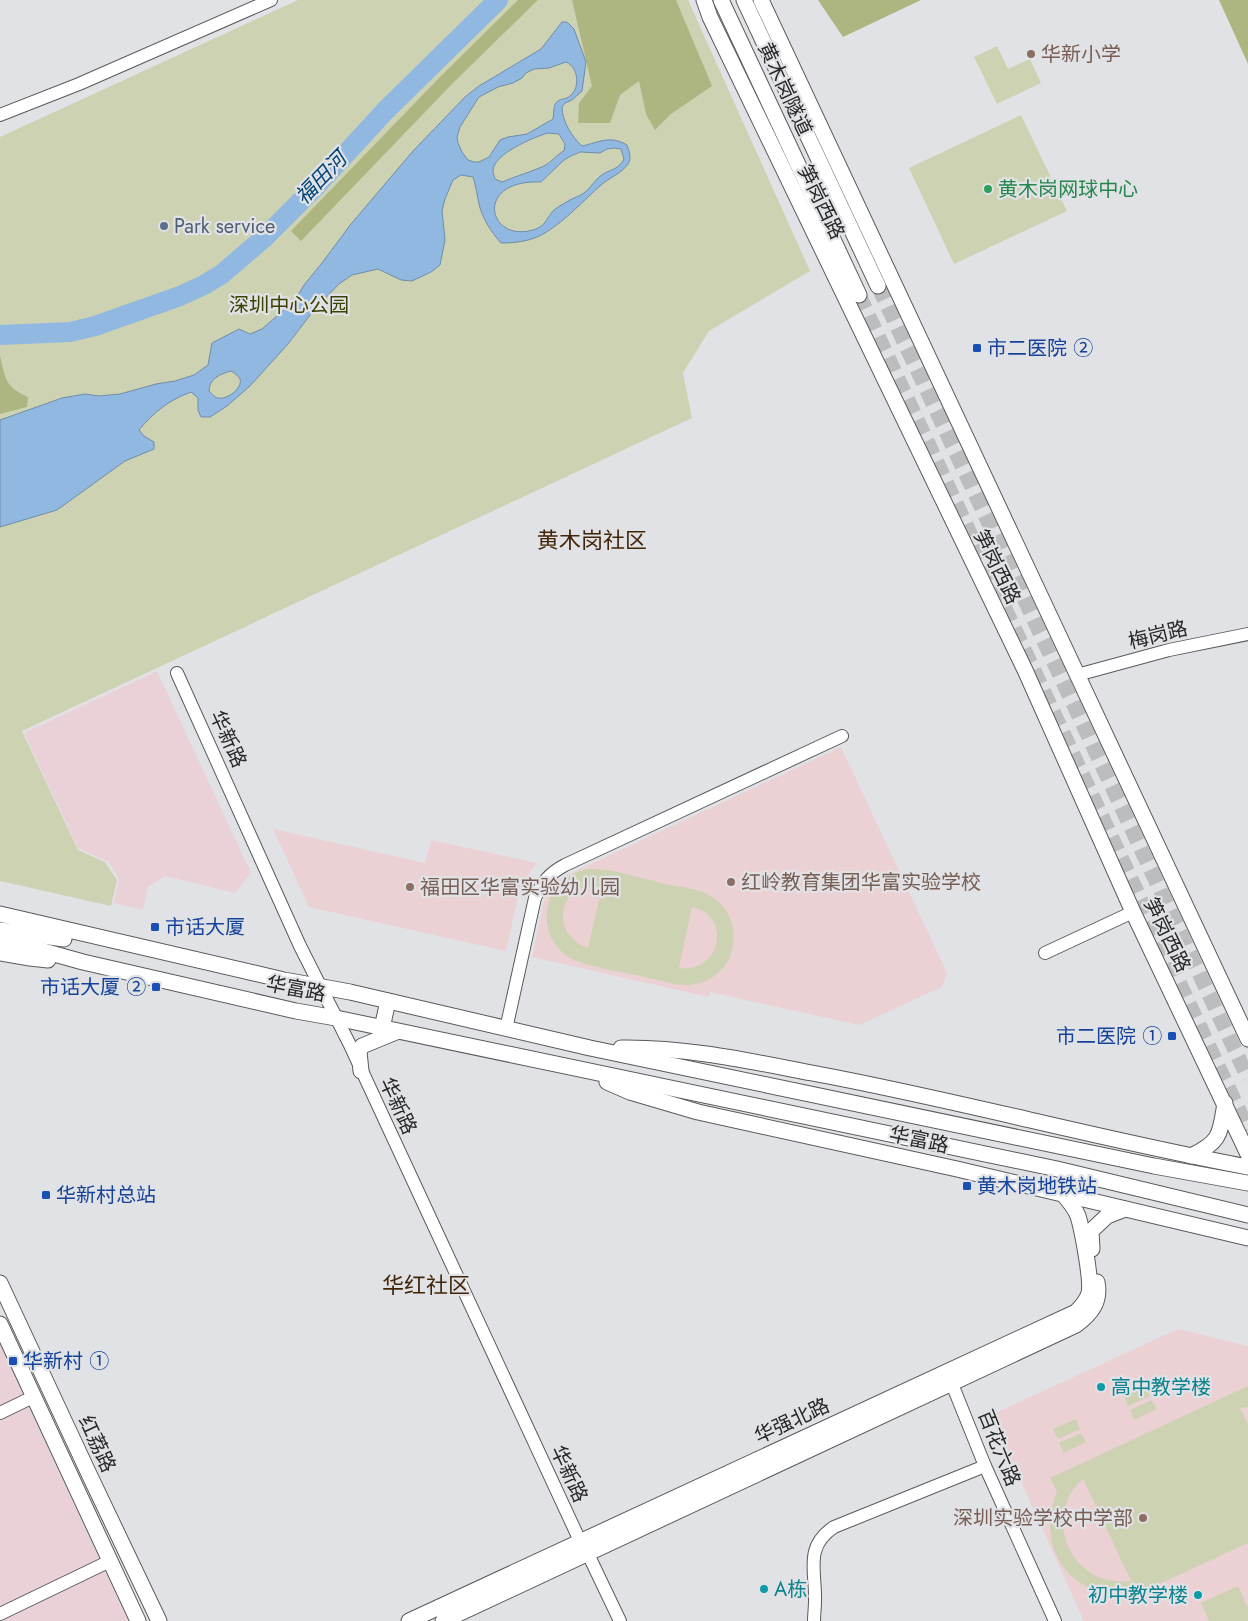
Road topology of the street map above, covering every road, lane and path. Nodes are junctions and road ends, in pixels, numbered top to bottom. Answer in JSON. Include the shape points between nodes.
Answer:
{"nodes":[{"id":1,"x":271,"y":0,"type":"edge"},
{"id":2,"x":704,"y":0,"type":"edge"},
{"id":3,"x":744,"y":0,"type":"edge"},
{"id":4,"x":761,"y":0,"type":"edge"},
{"id":5,"x":723,"y":5,"type":"edge"},
{"id":6,"x":0,"y":115,"type":"edge"},
{"id":7,"x":878,"y":286,"type":"tunnel mouth"},
{"id":8,"x":859,"y":295,"type":"tunnel mouth"},
{"id":9,"x":1248,"y":634,"type":"edge"},
{"id":10,"x":177,"y":673,"type":"dead end"},
{"id":11,"x":1078,"y":675,"type":"junction"},
{"id":12,"x":842,"y":736,"type":"dead end"},
{"id":13,"x":1133,"y":912,"type":"junction"},
{"id":14,"x":0,"y":914,"type":"edge"},
{"id":15,"x":0,"y":930,"type":"edge"},
{"id":16,"x":98,"y":938,"type":"junction"},
{"id":17,"x":0,"y":939,"type":"edge"},
{"id":18,"x":0,"y":953,"type":"edge"},
{"id":19,"x":1045,"y":953,"type":"dead end"},
{"id":20,"x":83,"y":962,"type":"junction"},
{"id":21,"x":320,"y":985,"type":"junction"},
{"id":22,"x":388,"y":1001,"type":"junction"},
{"id":23,"x":336,"y":1018,"type":"junction"},
{"id":24,"x":382,"y":1028,"type":"junction"},
{"id":25,"x":506,"y":1028,"type":"junction"},
{"id":26,"x":398,"y":1032,"type":"junction"},
{"id":27,"x":1248,"y":1039,"type":"edge"},
{"id":28,"x":590,"y":1048,"type":"junction"},
{"id":29,"x":361,"y":1071,"type":"junction"},
{"id":30,"x":586,"y":1071,"type":"junction"},
{"id":31,"x":1225,"y":1103,"type":"junction"},
{"id":32,"x":1248,"y":1154,"type":"edge"},
{"id":33,"x":1191,"y":1156,"type":"junction"},
{"id":34,"x":1248,"y":1167,"type":"edge"},
{"id":35,"x":1248,"y":1183,"type":"edge"},
{"id":36,"x":1064,"y":1194,"type":"junction"},
{"id":37,"x":1125,"y":1209,"type":"junction"},
{"id":38,"x":1248,"y":1215,"type":"edge"},
{"id":39,"x":1248,"y":1238,"type":"edge"},
{"id":40,"x":0,"y":1283,"type":"edge"},
{"id":41,"x":0,"y":1324,"type":"edge"},
{"id":42,"x":949,"y":1377,"type":"junction"},
{"id":43,"x":34,"y":1397,"type":"junction"},
{"id":44,"x":0,"y":1414,"type":"edge"},
{"id":45,"x":985,"y":1466,"type":"junction"},
{"id":46,"x":584,"y":1548,"type":"junction"},
{"id":47,"x":110,"y":1561,"type":"junction"},
{"id":48,"x":0,"y":1614,"type":"edge"},
{"id":49,"x":138,"y":1621,"type":"edge"},
{"id":50,"x":159,"y":1621,"type":"edge"},
{"id":51,"x":409,"y":1621,"type":"edge"},
{"id":52,"x":443,"y":1621,"type":"edge"},
{"id":53,"x":620,"y":1621,"type":"edge"},
{"id":54,"x":814,"y":1621,"type":"edge"},
{"id":55,"x":1056,"y":1621,"type":"edge"}],
"edges":[{"from":1,"to":6,"type":"street"},
{"from":2,"to":13,"type":"main road","name":"笋岗西路","via":[[1025,670]]},
{"from":3,"to":7,"type":"main road","name":"黄木岗隧道"},
{"from":4,"to":11,"type":"main road","name":"笋岗西路"},
{"from":5,"to":8,"type":"main road","name":"黄木岗隧道"},
{"from":9,"to":11,"type":"street","name":"梅岗路","via":[[1170,650]]},
{"from":10,"to":21,"type":"street","name":"华新路"},
{"from":11,"to":27,"type":"main road","name":"笋岗西路"},
{"from":12,"to":25,"type":"street","via":[[565,865],[545,879],[535,898]]},
{"from":13,"to":19,"type":"street"},
{"from":13,"to":31,"type":"main road","name":"笋岗西路"},
{"from":14,"to":16,"type":"main road","name":"华富路"},
{"from":15,"to":16,"type":"main road","name":"华富路","via":[[64,939]]},
{"from":16,"to":21,"type":"main road","name":"华富路","via":[[284,980]]},
{"from":17,"to":20,"type":"main road","name":"华富路"},
{"from":18,"to":20,"type":"main road"},
{"from":20,"to":23,"type":"main road","name":"华富路"},
{"from":21,"to":22,"type":"main road","name":"华富路"},
{"from":21,"to":23,"type":"street","name":"华新路"},
{"from":22,"to":24,"type":"main road"},
{"from":22,"to":25,"type":"main road","name":"华富路"},
{"from":23,"to":24,"type":"main road","name":"华富路"},
{"from":23,"to":29,"type":"street","name":"华新路"},
{"from":24,"to":26,"type":"main road","name":"华富路"},
{"from":25,"to":28,"type":"main road","name":"华富路"},
{"from":26,"to":29,"type":"main road","via":[[362,1046],[359,1052]]},
{"from":26,"to":30,"type":"main road","name":"华富路"},
{"from":28,"to":33,"type":"main road","name":"华富路","via":[[710,1054],[861,1082]]},
{"from":28,"to":35,"type":"main road","name":"华富路"},
{"from":29,"to":46,"type":"street","name":"华新路"},
{"from":30,"to":36,"type":"main road","name":"华富路","via":[[630,1092],[698,1112]]},
{"from":30,"to":38,"type":"main road","name":"华富路","via":[[1057,1169]]},
{"from":31,"to":32,"type":"main road","name":"笋岗西路"},
{"from":31,"to":33,"type":"main road","via":[[1217,1140]]},
{"from":33,"to":34,"type":"main road","name":"华富路"},
{"from":36,"to":37,"type":"main road","name":"华富路"},
{"from":36,"to":42,"type":"main road","name":"华强北路","via":[[1074,1208],[1080,1229],[1089,1280],[1084,1305]]},
{"from":37,"to":39,"type":"main road","name":"华富路"},
{"from":37,"to":42,"type":"main road","name":"华强北路","via":[[1107,1216],[1091,1231],[1098,1292],[1095,1307],[1087,1317],[1064,1331]]},
{"from":40,"to":50,"type":"main road","name":"红荔路"},
{"from":41,"to":43,"type":"main road","name":"红荔路"},
{"from":42,"to":45,"type":"street","name":"百花六路"},
{"from":42,"to":46,"type":"main road","name":"华强北路"},
{"from":43,"to":44,"type":"street"},
{"from":43,"to":47,"type":"main road","name":"红荔路"},
{"from":45,"to":54,"type":"street","via":[[834,1527],[824,1534],[813,1556]]},
{"from":45,"to":55,"type":"street","name":"百花六路"},
{"from":46,"to":51,"type":"main road","name":"华强北路"},
{"from":46,"to":52,"type":"main road","name":"华强北路"},
{"from":46,"to":53,"type":"street","name":"华新路"},
{"from":47,"to":48,"type":"street"},
{"from":47,"to":49,"type":"main road","name":"红荔路"}]}
